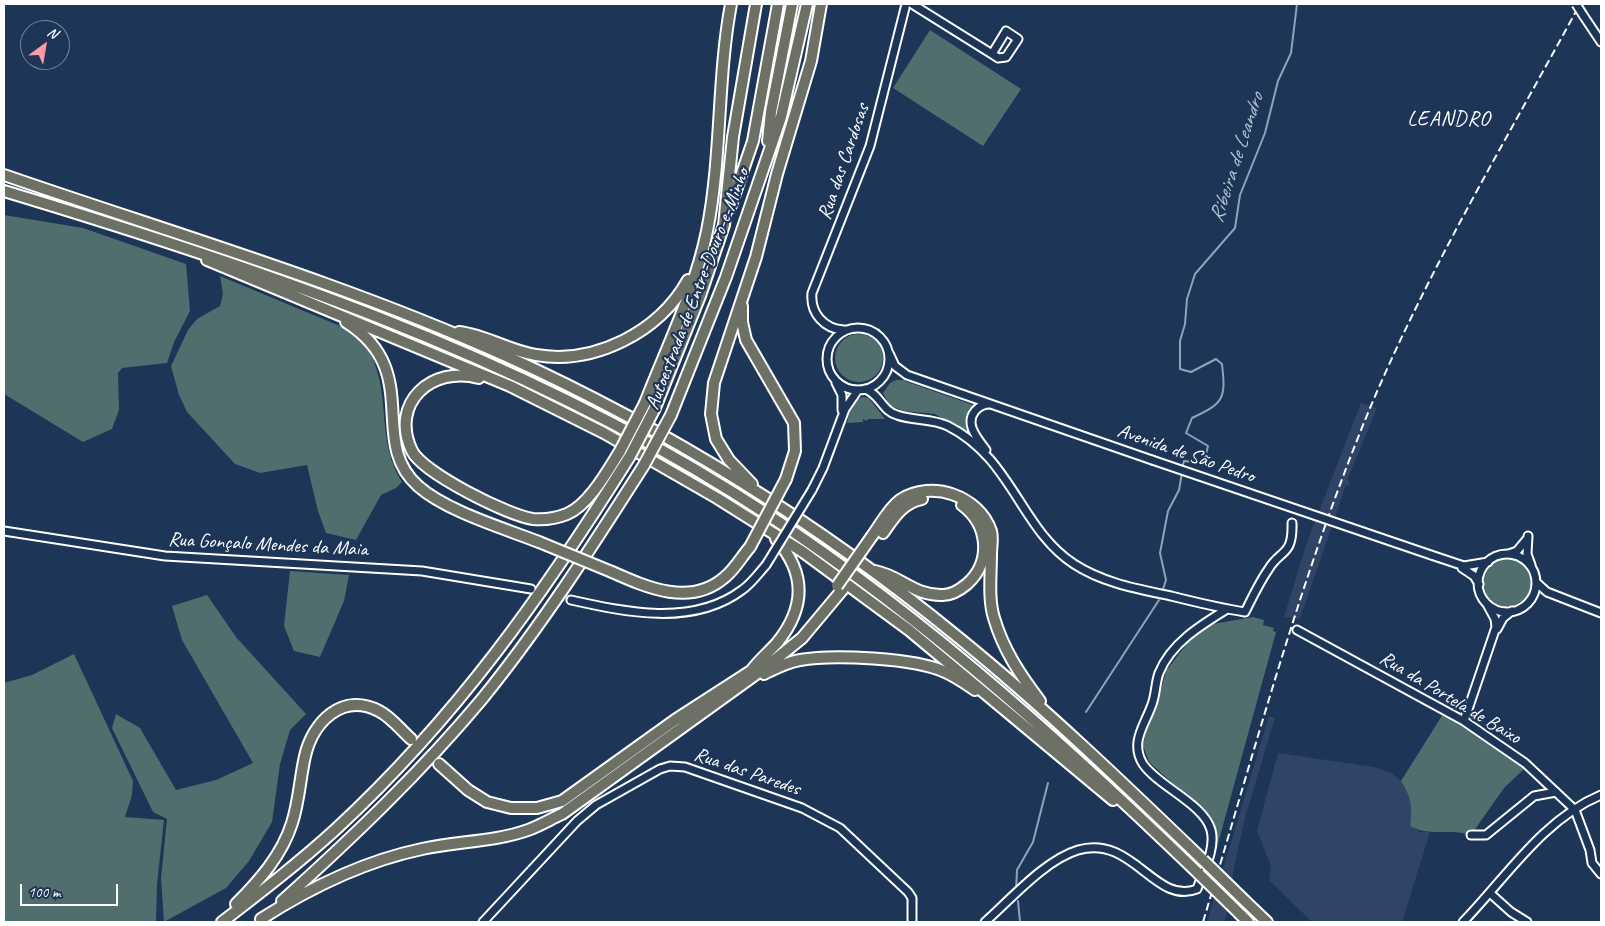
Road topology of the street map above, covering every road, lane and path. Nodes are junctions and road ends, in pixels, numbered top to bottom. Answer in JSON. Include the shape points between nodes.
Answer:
{"nodes":[{"id":1,"x":731,"y":4,"type":"edge"},
{"id":2,"x":756,"y":4,"type":"edge"},
{"id":3,"x":778,"y":4,"type":"edge"},
{"id":4,"x":792,"y":4,"type":"edge"},
{"id":5,"x":807,"y":4,"type":"edge"},
{"id":6,"x":821,"y":4,"type":"edge"},
{"id":7,"x":906,"y":4,"type":"edge"},
{"id":8,"x":912,"y":4,"type":"edge"},
{"id":9,"x":1576,"y":4,"type":"edge"},
{"id":10,"x":1601,"y":42,"type":"edge"},
{"id":11,"x":992,"y":54,"type":"dead end"},
{"id":12,"x":766,"y":155,"type":"junction"},
{"id":13,"x":4,"y":175,"type":"edge"},
{"id":14,"x":4,"y":191,"type":"edge"},
{"id":15,"x":724,"y":225,"type":"junction"},
{"id":16,"x":187,"y":249,"type":"junction"},
{"id":17,"x":700,"y":257,"type":"junction"},
{"id":18,"x":742,"y":298,"type":"junction"},
{"id":19,"x":324,"y":309,"type":"junction"},
{"id":20,"x":826,"y":324,"type":"junction"},
{"id":21,"x":844,"y":330,"type":"junction"},
{"id":22,"x":448,"y":331,"type":"junction"},
{"id":23,"x":829,"y":346,"type":"junction"},
{"id":24,"x":889,"y":354,"type":"junction"},
{"id":25,"x":907,"y":375,"type":"junction"},
{"id":26,"x":834,"y":378,"type":"junction"},
{"id":27,"x":881,"y":380,"type":"junction"},
{"id":28,"x":510,"y":386,"type":"junction"},
{"id":29,"x":862,"y":390,"type":"junction"},
{"id":30,"x":880,"y":401,"type":"junction"},
{"id":31,"x":992,"y":404,"type":"junction"},
{"id":32,"x":841,"y":418,"type":"junction"},
{"id":33,"x":995,"y":463,"type":"junction"},
{"id":34,"x":769,"y":500,"type":"junction"},
{"id":35,"x":750,"y":518,"type":"junction"},
{"id":36,"x":1292,"y":523,"type":"dead end"},
{"id":37,"x":4,"y":531,"type":"edge"},
{"id":38,"x":875,"y":538,"type":"junction"},
{"id":39,"x":1506,"y":555,"type":"junction"},
{"id":40,"x":1490,"y":560,"type":"junction"},
{"id":41,"x":1455,"y":564,"type":"junction"},
{"id":42,"x":1532,"y":568,"type":"junction"},
{"id":43,"x":870,"y":570,"type":"junction"},
{"id":44,"x":1536,"y":582,"type":"junction"},
{"id":45,"x":1479,"y":584,"type":"junction"},
{"id":46,"x":840,"y":588,"type":"junction"},
{"id":47,"x":531,"y":589,"type":"tunnel mouth"},
{"id":48,"x":571,"y":600,"type":"tunnel mouth"},
{"id":49,"x":1487,"y":603,"type":"junction"},
{"id":50,"x":1227,"y":609,"type":"junction"},
{"id":51,"x":1512,"y":611,"type":"junction"},
{"id":52,"x":1601,"y":613,"type":"edge"},
{"id":53,"x":1296,"y":630,"type":"dead end"},
{"id":54,"x":1493,"y":639,"type":"junction"},
{"id":55,"x":751,"y":671,"type":"junction"},
{"id":56,"x":741,"y":686,"type":"junction"},
{"id":57,"x":1004,"y":708,"type":"junction"},
{"id":58,"x":1054,"y":719,"type":"junction"},
{"id":59,"x":1464,"y":721,"type":"junction"},
{"id":60,"x":411,"y":739,"type":"tunnel mouth"},
{"id":61,"x":439,"y":764,"type":"tunnel mouth"},
{"id":62,"x":1556,"y":792,"type":"junction"},
{"id":63,"x":1601,"y":796,"type":"edge"},
{"id":64,"x":1575,"y":810,"type":"junction"},
{"id":65,"x":1150,"y":827,"type":"junction"},
{"id":66,"x":1471,"y":835,"type":"dead end"},
{"id":67,"x":1601,"y":874,"type":"edge"},
{"id":68,"x":1491,"y":894,"type":"junction"},
{"id":69,"x":259,"y":920,"type":"edge"},
{"id":70,"x":220,"y":922,"type":"edge"},
{"id":71,"x":483,"y":922,"type":"edge"},
{"id":72,"x":912,"y":922,"type":"edge"},
{"id":73,"x":985,"y":922,"type":"edge"},
{"id":74,"x":1248,"y":922,"type":"edge"},
{"id":75,"x":1267,"y":922,"type":"edge"},
{"id":76,"x":1463,"y":922,"type":"edge"},
{"id":77,"x":1527,"y":922,"type":"edge"}],
"edges":[{"from":1,"to":17,"type":"highway","via":[[723,47],[716,167],[707,233]]},
{"from":2,"to":15,"type":"highway","name":"Autoestrada de Entre-Douro-e-Minho","via":[[733,137]]},
{"from":3,"to":15,"type":"highway","via":[[753,141]]},
{"from":4,"to":12,"type":"highway"},
{"from":5,"to":12,"type":"highway","name":"Autoestrada de Entre-Douro-e-Minho","via":[[781,117]]},
{"from":6,"to":18,"type":"highway","via":[[807,76]]},
{"from":7,"to":20,"type":"street","name":"Rua das Cardosas","via":[[870,146],[812,293],[813,310]]},
{"from":8,"to":11,"type":"street"},
{"from":9,"to":10,"type":"street","bridge":true},
{"from":12,"to":69,"type":"highway","name":"Autoestrada de Entre-Douro-e-Minho","bridge":true,"via":[[726,277],[670,415],[644,465],[569,582],[466,717],[377,812]]},
{"from":13,"to":22,"type":"highway","via":[[294,272]]},
{"from":14,"to":16,"type":"highway"},
{"from":15,"to":70,"type":"highway","name":"Autoestrada de Entre-Douro-e-Minho","bridge":true,"via":[[700,296],[654,408],[630,456],[538,599],[438,724],[337,828]]},
{"from":16,"to":19,"type":"highway","via":[[219,267]]},
{"from":16,"to":65,"type":"highway","via":[[355,307],[474,356],[567,399],[702,473],[802,538],[934,634],[1025,711]]},
{"from":17,"to":22,"type":"highway","via":[[678,296],[657,319],[634,336],[593,352],[535,355],[472,334]]},
{"from":17,"to":28,"type":"highway","bridge":true,"via":[[644,402],[620,450],[582,504],[568,514],[548,519],[513,512],[452,484],[426,468],[412,452],[406,434],[407,413],[416,394],[428,382],[459,374]]},
{"from":18,"to":19,"type":"highway","bridge":true,"via":[[746,340],[794,423],[795,451],[786,479],[750,547],[727,576],[693,593],[663,592],[454,507],[417,486],[402,466],[394,436],[388,372],[379,352],[366,336]]},
{"from":18,"to":34,"type":"highway","via":[[714,383],[711,414],[716,439],[729,460]]},
{"from":19,"to":28,"type":"highway"},
{"from":20,"to":21,"type":"street"},
{"from":20,"to":23,"type":"street","name":"Rua das Cardosas"},
{"from":21,"to":23,"type":"street"},
{"from":21,"to":24,"type":"street","via":[[864,327],[873,330],[886,344]]},
{"from":22,"to":34,"type":"highway","via":[[628,416]]},
{"from":23,"to":26,"type":"street","via":[[828,366]]},
{"from":24,"to":25,"type":"street","name":"Avenida de São Pedro","via":[[895,366]]},
{"from":24,"to":27,"type":"street","via":[[888,369]]},
{"from":25,"to":27,"type":"street","name":"Avenida de São Pedro","via":[[893,374]]},
{"from":25,"to":31,"type":"street","name":"Avenida de São Pedro"},
{"from":26,"to":29,"type":"street","via":[[845,387]]},
{"from":26,"to":32,"type":"street","via":[[842,395]]},
{"from":27,"to":29,"type":"street"},
{"from":27,"to":30,"type":"street","via":[[876,391]]},
{"from":28,"to":35,"type":"highway","via":[[615,439]]},
{"from":29,"to":30,"type":"street","via":[[873,393]]},
{"from":29,"to":32,"type":"street","via":[[849,402]]},
{"from":30,"to":33,"type":"street","via":[[897,415],[947,426],[984,450]]},
{"from":31,"to":33,"type":"street","via":[[977,408],[971,418],[971,426]]},
{"from":31,"to":41,"type":"street","name":"Avenida de São Pedro","bridge":true},
{"from":32,"to":48,"type":"street","bridge":true,"via":[[812,490],[766,565],[742,590],[717,604],[673,613],[626,613]]},
{"from":33,"to":50,"type":"street","via":[[1032,518],[1073,564],[1121,584]]},
{"from":34,"to":43,"type":"highway"},
{"from":35,"to":55,"type":"highway","via":[[790,555],[799,589],[788,628]]},
{"from":35,"to":57,"type":"highway","via":[[855,589]]},
{"from":36,"to":50,"type":"street","via":[[1287,552],[1269,567],[1245,612]]},
{"from":37,"to":47,"type":"street","name":"Rua Gonçalo Mendes da Maia","via":[[165,556],[422,571]]},
{"from":38,"to":43,"type":"highway","via":[[907,505],[935,498],[954,501],[971,513],[982,531],[985,554],[977,575],[960,590],[945,596],[924,593],[887,573]]},
{"from":38,"to":46,"type":"highway","bridge":true},
{"from":38,"to":58,"type":"highway","via":[[891,508],[918,493],[939,491],[956,495],[977,509],[992,533],[990,578],[994,617],[1012,661]]},
{"from":39,"to":40,"type":"street"},
{"from":39,"to":42,"type":"street","via":[[1520,558]]},
{"from":39,"to":42,"type":"street","via":[[1517,551],[1528,536],[1527,554]]},
{"from":40,"to":41,"type":"street","name":"Avenida de São Pedro","via":[[1471,566]]},
{"from":40,"to":45,"type":"street","via":[[1480,573]]},
{"from":41,"to":45,"type":"street","name":"Avenida de São Pedro","via":[[1469,571]]},
{"from":42,"to":44,"type":"street"},
{"from":43,"to":58,"type":"highway","via":[[959,638]]},
{"from":44,"to":51,"type":"street","via":[[1531,599],[1525,606]]},
{"from":44,"to":52,"type":"street","via":[[1547,592]]},
{"from":45,"to":49,"type":"street"},
{"from":46,"to":55,"type":"highway","via":[[797,634]]},
{"from":46,"to":56,"type":"highway","via":[[802,638]]},
{"from":49,"to":51,"type":"street","via":[[1499,611]]},
{"from":49,"to":54,"type":"street","via":[[1495,619]]},
{"from":50,"to":73,"type":"street","via":[[1198,626],[1165,660],[1152,706],[1136,745],[1144,764],[1203,817],[1211,830],[1212,846],[1198,889],[1186,894],[1168,889],[1129,858],[1098,848],[1079,850],[1058,859]]},
{"from":51,"to":54,"type":"street","via":[[1503,618]]},
{"from":53,"to":59,"type":"street","name":"Rua da Portela de Baixo"},
{"from":54,"to":59,"type":"street"},
{"from":55,"to":61,"type":"highway","via":[[675,720],[562,801],[537,808],[510,808],[487,802]]},
{"from":56,"to":57,"type":"highway","via":[[786,663],[801,660],[820,657],[891,660],[944,672]]},
{"from":56,"to":69,"type":"highway","via":[[562,814],[528,830],[492,839],[420,849],[370,863],[289,901]]},
{"from":57,"to":65,"type":"highway","via":[[1090,782]]},
{"from":58,"to":75,"type":"highway","bridge":true},
{"from":59,"to":62,"type":"street","name":"Rua da Portela de Baixo","via":[[1526,763]]},
{"from":60,"to":70,"type":"highway","via":[[380,711],[360,706],[342,707],[328,714],[316,728],[305,754],[293,823],[281,849]]},
{"from":62,"to":64,"type":"street","name":"Rua da Portela de Baixo"},
{"from":62,"to":66,"type":"street","via":[[1534,796],[1486,835]]},
{"from":63,"to":64,"type":"street"},
{"from":64,"to":67,"type":"street","via":[[1592,864]]},
{"from":64,"to":68,"type":"street","via":[[1551,828]]},
{"from":65,"to":74,"type":"highway","bridge":true},
{"from":68,"to":76,"type":"street"},
{"from":68,"to":77,"type":"street"},
{"from":71,"to":72,"type":"street","name":"Rua das Paredes","via":[[588,811],[619,791],[670,766],[685,767],[802,808],[840,828],[908,892],[912,898]]}]}
